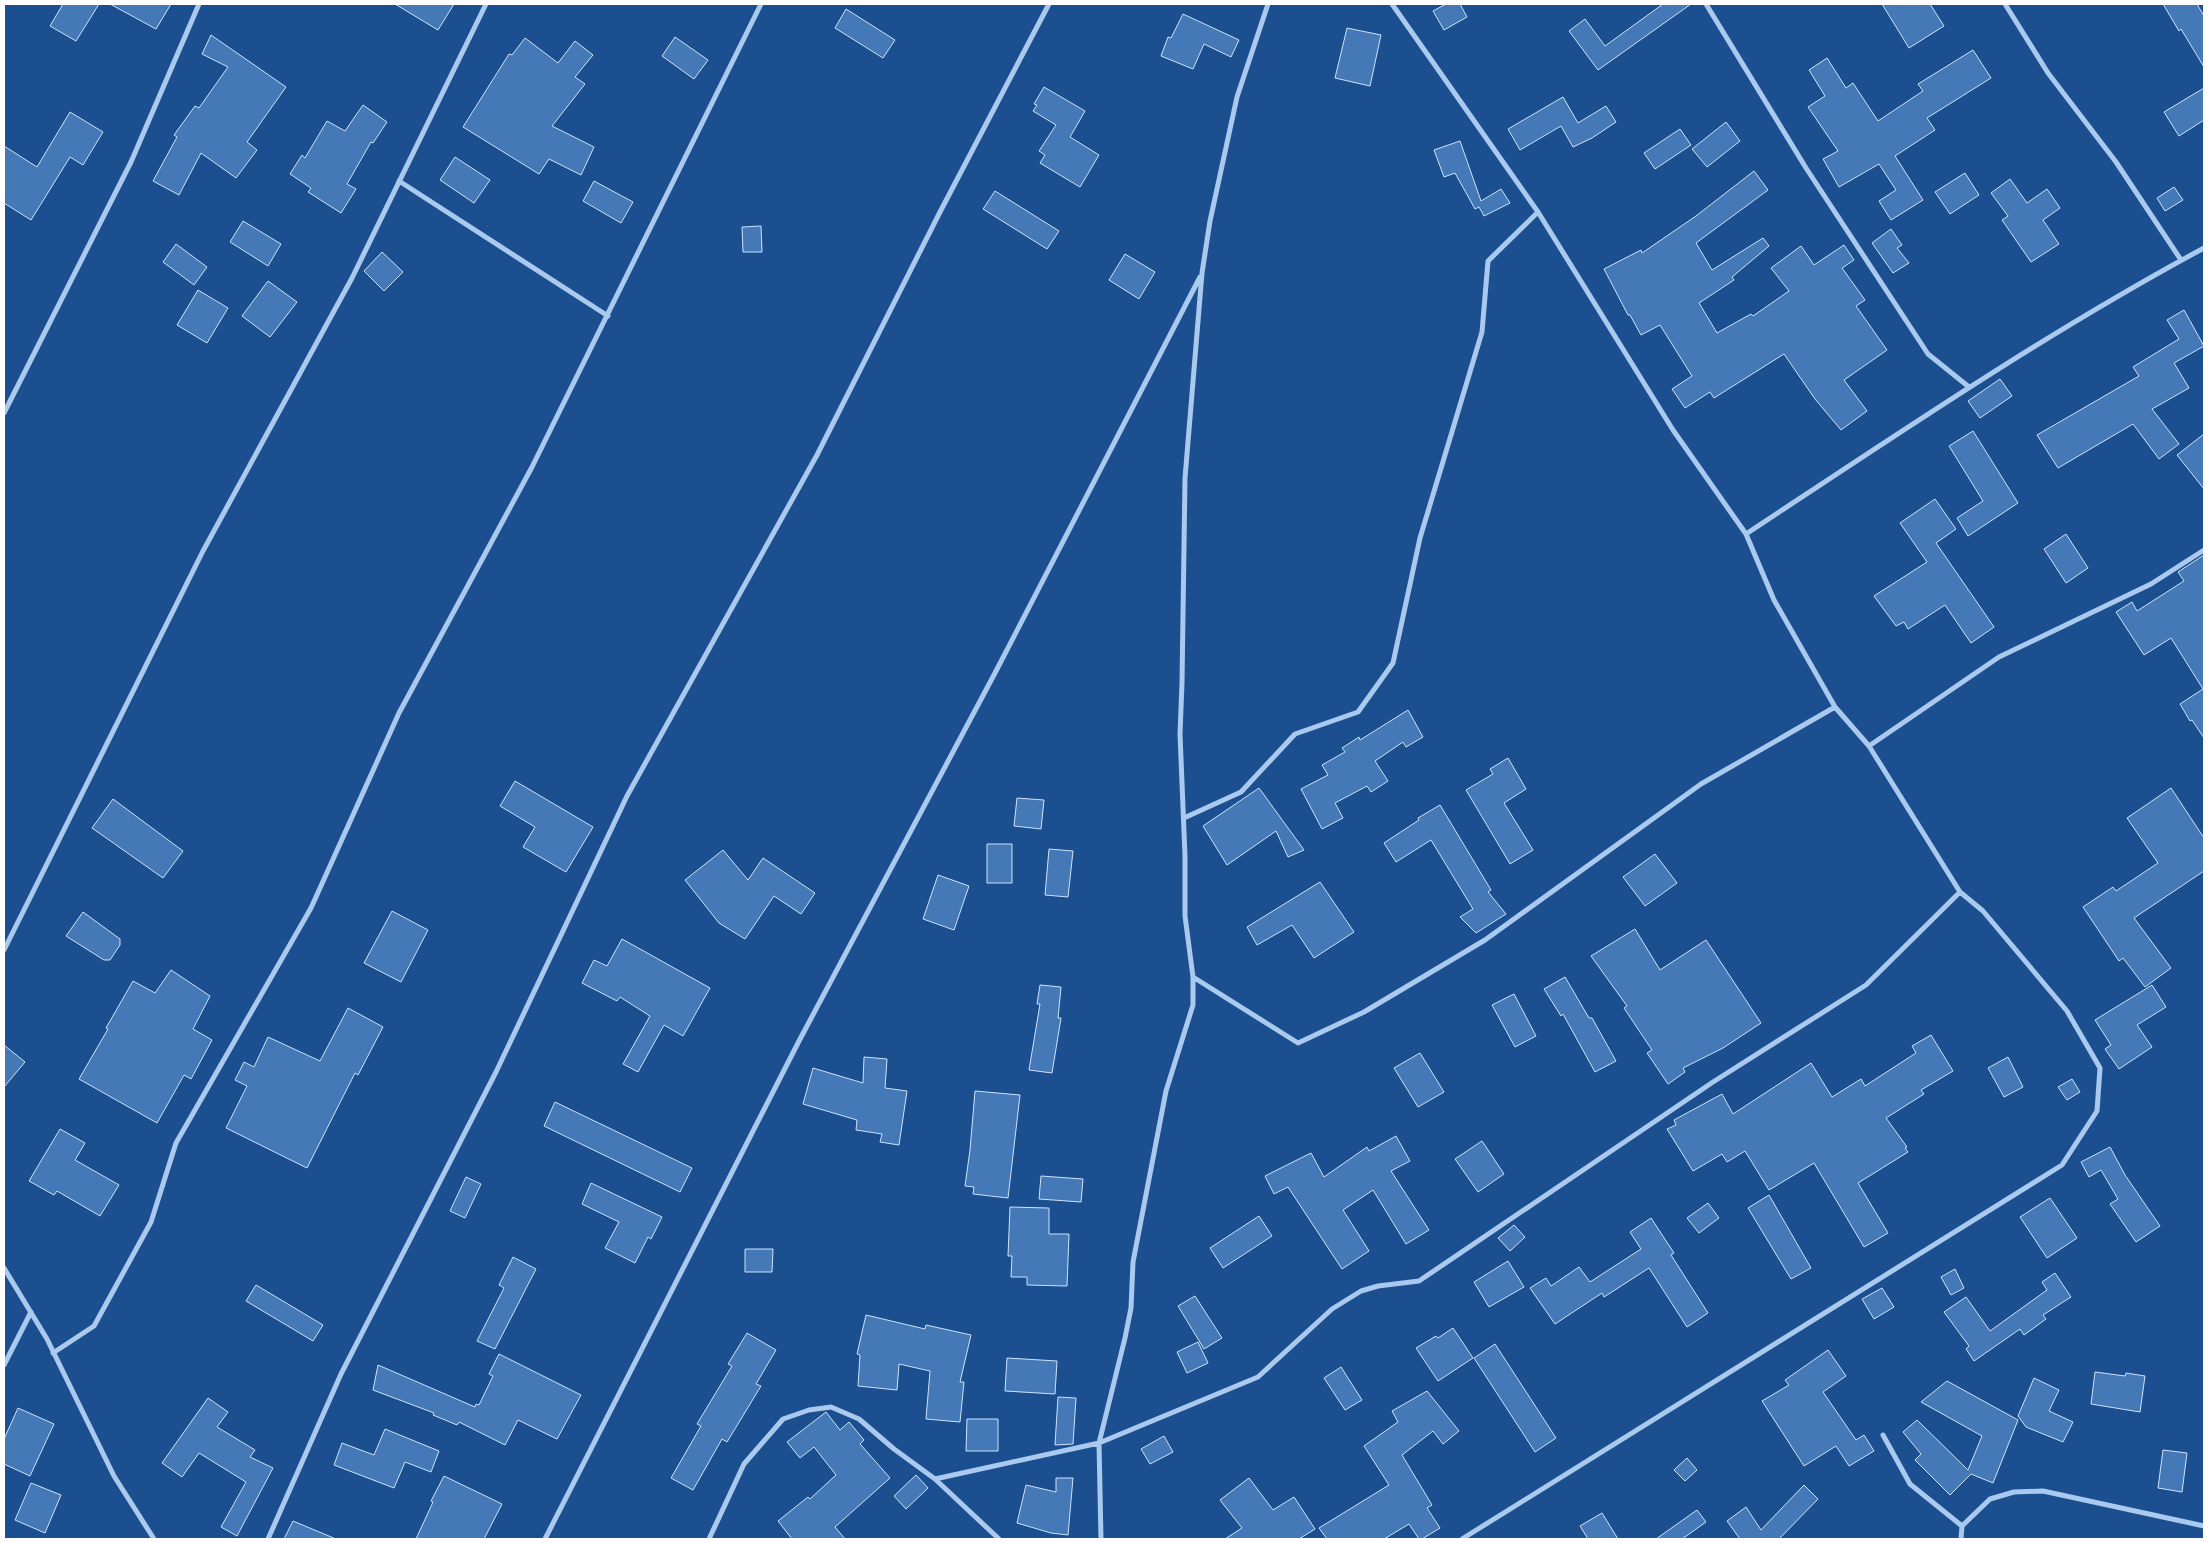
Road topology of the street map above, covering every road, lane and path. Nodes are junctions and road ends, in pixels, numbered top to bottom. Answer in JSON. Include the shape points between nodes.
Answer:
{"nodes":[{"id":1,"x":199,"y":4,"type":"edge"},
{"id":2,"x":486,"y":4,"type":"edge"},
{"id":3,"x":761,"y":4,"type":"edge"},
{"id":4,"x":1048,"y":4,"type":"edge"},
{"id":5,"x":1268,"y":4,"type":"edge"},
{"id":6,"x":1392,"y":4,"type":"edge"},
{"id":7,"x":1706,"y":4,"type":"edge"},
{"id":8,"x":2005,"y":4,"type":"edge"},
{"id":9,"x":399,"y":181,"type":"junction"},
{"id":10,"x":1538,"y":212,"type":"junction"},
{"id":11,"x":2204,"y":248,"type":"edge"},
{"id":12,"x":2181,"y":260,"type":"junction"},
{"id":13,"x":1202,"y":273,"type":"junction"},
{"id":14,"x":608,"y":316,"type":"junction"},
{"id":15,"x":1969,"y":387,"type":"junction"},
{"id":16,"x":4,"y":413,"type":"edge"},
{"id":17,"x":1746,"y":534,"type":"junction"},
{"id":18,"x":2204,"y":550,"type":"edge"},
{"id":19,"x":1835,"y":707,"type":"junction"},
{"id":20,"x":1869,"y":746,"type":"junction"},
{"id":21,"x":1184,"y":818,"type":"junction"},
{"id":22,"x":1960,"y":892,"type":"junction"},
{"id":23,"x":4,"y":950,"type":"edge"},
{"id":24,"x":1192,"y":977,"type":"junction"},
{"id":25,"x":4,"y":1268,"type":"edge"},
{"id":26,"x":31,"y":1312,"type":"junction"},
{"id":27,"x":53,"y":1353,"type":"junction"},
{"id":28,"x":4,"y":1365,"type":"edge"},
{"id":29,"x":1883,"y":1435,"type":"dead end"},
{"id":30,"x":1099,"y":1443,"type":"junction"},
{"id":31,"x":935,"y":1479,"type":"junction"},
{"id":32,"x":1962,"y":1526,"type":"junction"},
{"id":33,"x":2204,"y":1526,"type":"edge"},
{"id":34,"x":154,"y":1539,"type":"edge"},
{"id":35,"x":268,"y":1539,"type":"edge"},
{"id":36,"x":545,"y":1539,"type":"edge"},
{"id":37,"x":709,"y":1539,"type":"edge"},
{"id":38,"x":999,"y":1539,"type":"edge"},
{"id":39,"x":1101,"y":1539,"type":"edge"},
{"id":40,"x":1462,"y":1539,"type":"edge"},
{"id":41,"x":1961,"y":1539,"type":"edge"}],
"edges":[{"from":1,"to":16,"type":"street","via":[[131,162]]},
{"from":2,"to":9,"type":"street"},
{"from":3,"to":14,"type":"street"},
{"from":4,"to":35,"type":"street","via":[[817,455],[627,796],[496,1072],[341,1374]]},
{"from":5,"to":13,"type":"street","via":[[1237,97]]},
{"from":6,"to":10,"type":"street"},
{"from":7,"to":15,"type":"street","via":[[1806,168],[1928,354]]},
{"from":8,"to":12,"type":"street","via":[[2048,73],[2116,162]]},
{"from":9,"to":14,"type":"street"},
{"from":9,"to":23,"type":"street","via":[[352,278],[203,551]]},
{"from":10,"to":17,"type":"street","via":[[1672,430]]},
{"from":10,"to":21,"type":"street","via":[[1488,261],[1482,332],[1420,538],[1394,663],[1358,712],[1295,734],[1240,792]]},
{"from":11,"to":12,"type":"street"},
{"from":12,"to":15,"type":"street"},
{"from":13,"to":21,"type":"street","via":[[1185,478],[1180,734]]},
{"from":13,"to":36,"type":"street","via":[[799,1041]]},
{"from":14,"to":27,"type":"street","via":[[532,467],[399,713],[311,908],[176,1143],[151,1222],[94,1326]]},
{"from":15,"to":17,"type":"street"},
{"from":17,"to":19,"type":"street","via":[[1774,600]]},
{"from":18,"to":20,"type":"street","via":[[2152,584],[1999,657]]},
{"from":19,"to":20,"type":"street"},
{"from":19,"to":24,"type":"street","via":[[1701,784],[1486,940],[1364,1012],[1298,1043]]},
{"from":20,"to":22,"type":"street"},
{"from":21,"to":24,"type":"street","via":[[1185,916]]},
{"from":22,"to":30,"type":"street","via":[[1866,985],[1713,1082],[1419,1281],[1361,1291],[1332,1309],[1258,1377]]},
{"from":22,"to":40,"type":"street","via":[[1983,911],[2067,1011],[2100,1068],[2097,1111],[2062,1165]]},
{"from":24,"to":30,"type":"street","via":[[1193,1005],[1166,1091],[1133,1262],[1131,1308]]},
{"from":25,"to":26,"type":"street"},
{"from":26,"to":27,"type":"street"},
{"from":26,"to":28,"type":"street"},
{"from":27,"to":34,"type":"street","via":[[114,1476]]},
{"from":29,"to":32,"type":"street","via":[[1910,1484]]},
{"from":30,"to":31,"type":"street"},
{"from":30,"to":39,"type":"street"},
{"from":31,"to":37,"type":"street","via":[[859,1420],[831,1407],[809,1410],[783,1419],[744,1464]]},
{"from":31,"to":38,"type":"street"},
{"from":32,"to":33,"type":"street","via":[[1990,1499],[2014,1492],[2043,1491]]},
{"from":32,"to":41,"type":"street"}]}
